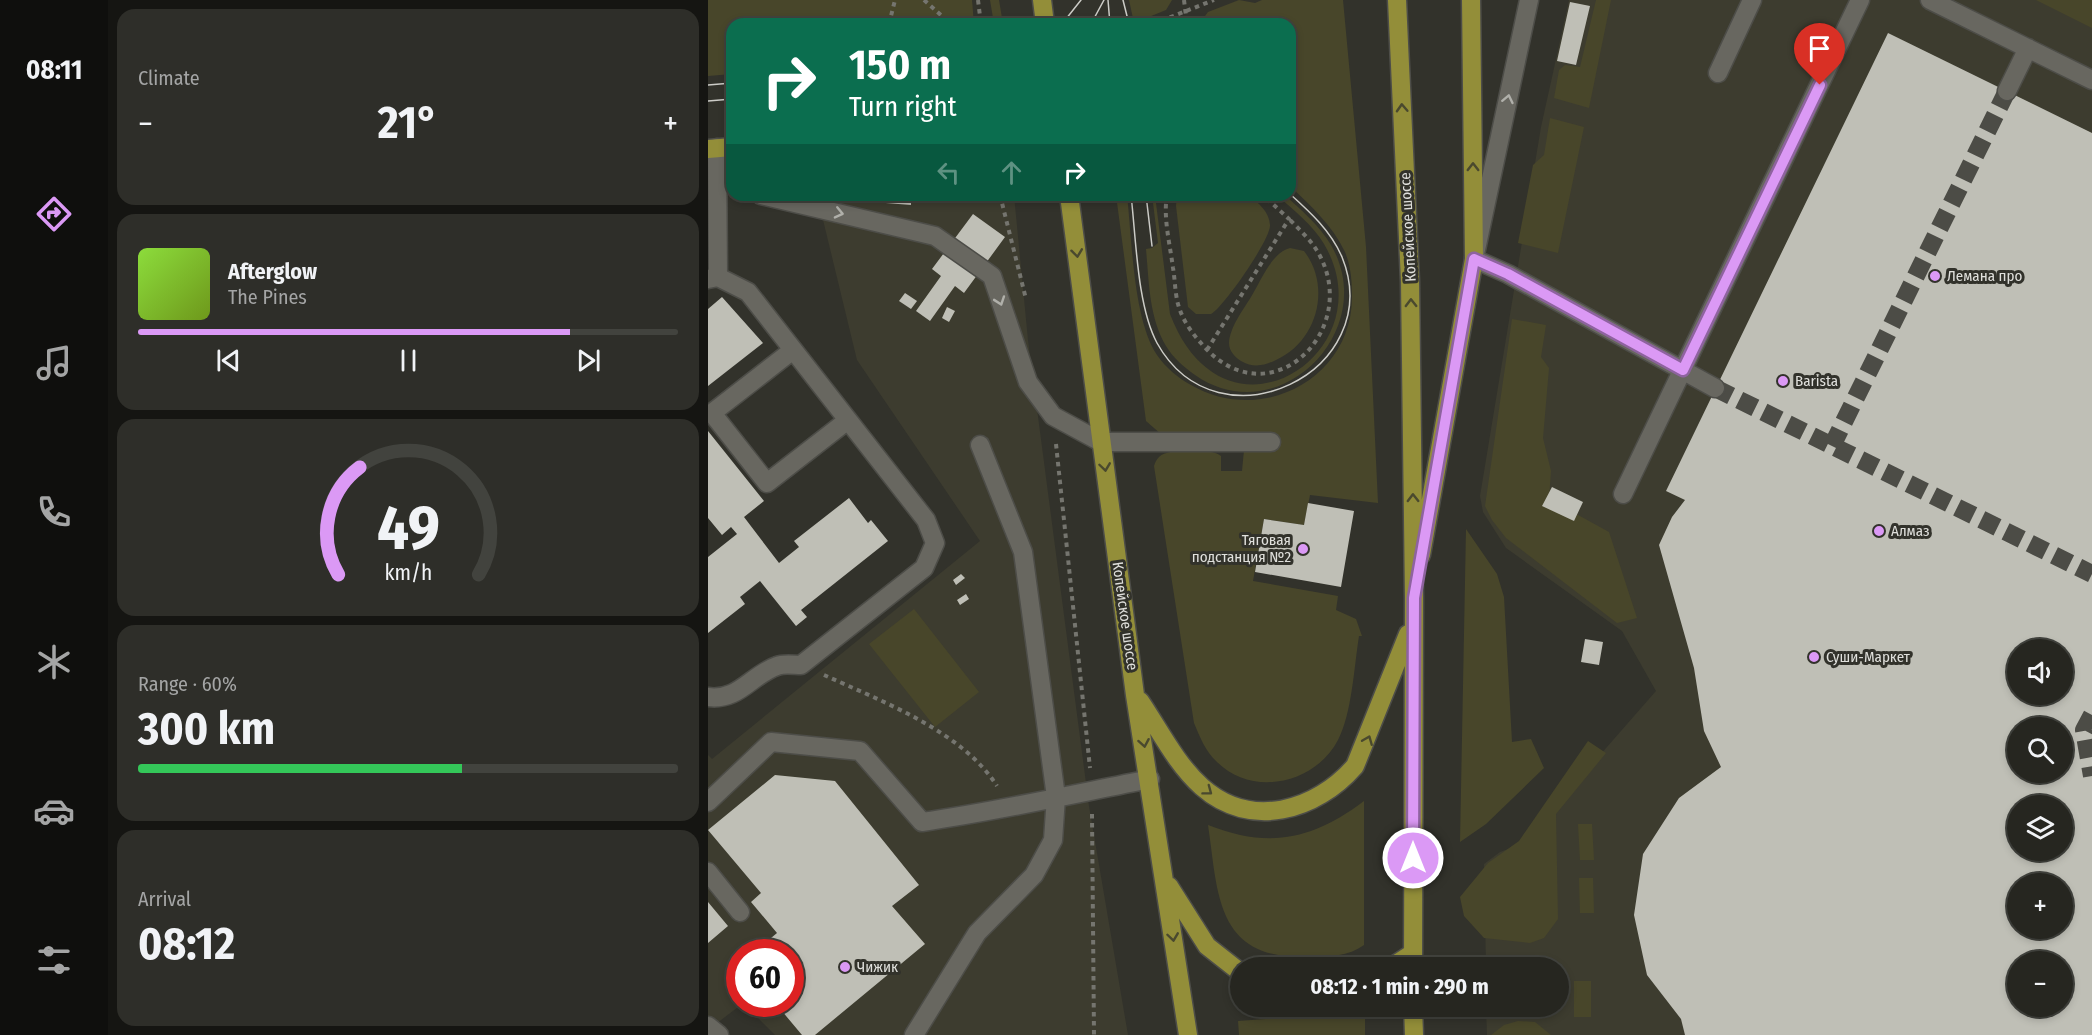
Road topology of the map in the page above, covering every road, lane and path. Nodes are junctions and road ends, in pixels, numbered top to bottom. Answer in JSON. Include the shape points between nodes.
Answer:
{"nodes":[{"id":1,"x":895,"y":0,"type":"edge"},
{"id":2,"x":924,"y":0,"type":"edge"},
{"id":3,"x":978,"y":0,"type":"edge"},
{"id":4,"x":1042,"y":0,"type":"edge"},
{"id":5,"x":1184,"y":0,"type":"edge"},
{"id":6,"x":1214,"y":0,"type":"edge"},
{"id":7,"x":1397,"y":0,"type":"edge"},
{"id":8,"x":1471,"y":0,"type":"edge"},
{"id":9,"x":1529,"y":0,"type":"edge"},
{"id":10,"x":1752,"y":0,"type":"edge"},
{"id":11,"x":1860,"y":0,"type":"edge"},
{"id":12,"x":1930,"y":0,"type":"edge"},
{"id":13,"x":1186,"y":11,"type":"junction"},
{"id":14,"x":891,"y":18,"type":"edge"},
{"id":15,"x":944,"y":18,"type":"edge"},
{"id":16,"x":980,"y":18,"type":"edge"},
{"id":17,"x":1045,"y":18,"type":"edge"},
{"id":18,"x":1168,"y":18,"type":"edge"},
{"id":19,"x":1187,"y":18,"type":"edge"},
{"id":20,"x":2028,"y":48,"type":"junction"},
{"id":21,"x":1718,"y":73,"type":"dead end"},
{"id":22,"x":2092,"y":80,"type":"edge"},
{"id":23,"x":2007,"y":91,"type":"tunnel mouth"},
{"id":24,"x":719,"y":148,"type":"edge"},
{"id":25,"x":724,"y":183,"type":"edge"},
{"id":26,"x":786,"y":201,"type":"edge"},
{"id":27,"x":1001,"y":201,"type":"edge"},
{"id":28,"x":1070,"y":201,"type":"edge"},
{"id":29,"x":1167,"y":201,"type":"edge"},
{"id":30,"x":1270,"y":201,"type":"edge"},
{"id":31,"x":1289,"y":219,"type":"junction"},
{"id":32,"x":1474,"y":259,"type":"junction"},
{"id":33,"x":713,"y":278,"type":"edge"},
{"id":34,"x":1027,"y":304,"type":"dead end"},
{"id":35,"x":793,"y":350,"type":"junction"},
{"id":36,"x":1207,"y":350,"type":"junction"},
{"id":37,"x":1683,"y":370,"type":"junction"},
{"id":38,"x":1715,"y":388,"type":"tunnel mouth"},
{"id":39,"x":1053,"y":416,"type":"junction"},
{"id":40,"x":848,"y":420,"type":"junction"},
{"id":41,"x":1101,"y":442,"type":"junction"},
{"id":42,"x":1271,"y":442,"type":"dead end"},
{"id":43,"x":980,"y":445,"type":"dead end"},
{"id":44,"x":1623,"y":494,"type":"dead end"},
{"id":45,"x":1414,"y":598,"type":"junction"},
{"id":46,"x":1413,"y":621,"type":"junction"},
{"id":47,"x":801,"y":665,"type":"junction"},
{"id":48,"x":1135,"y":695,"type":"junction"},
{"id":49,"x":708,"y":697,"type":"edge"},
{"id":50,"x":1150,"y":779,"type":"junction"},
{"id":51,"x":1092,"y":790,"type":"junction"},
{"id":52,"x":1056,"y":797,"type":"junction"},
{"id":53,"x":708,"y":802,"type":"edge"},
{"id":54,"x":1012,"y":809,"type":"junction"},
{"id":55,"x":708,"y":872,"type":"edge"},
{"id":56,"x":1165,"y":880,"type":"junction"},
{"id":57,"x":740,"y":912,"type":"dead end"},
{"id":58,"x":1413,"y":957,"type":"edge"},
{"id":59,"x":1230,"y":964,"type":"edge"},
{"id":60,"x":1413,"y":1017,"type":"edge"},
{"id":61,"x":708,"y":1026,"type":"edge"},
{"id":62,"x":718,"y":1035,"type":"edge"},
{"id":63,"x":914,"y":1035,"type":"edge"},
{"id":64,"x":1094,"y":1035,"type":"edge"},
{"id":65,"x":1188,"y":1035,"type":"edge"},
{"id":66,"x":1414,"y":1035,"type":"edge"}],
"edges":[{"from":1,"to":14,"type":"path"},
{"from":2,"to":15,"type":"path"},
{"from":3,"to":16,"type":"path"},
{"from":4,"to":17,"type":"main road"},
{"from":5,"to":13,"type":"path"},
{"from":6,"to":13,"type":"path"},
{"from":45,"to":7,"type":"main road","name":"Копейское шоссе","one_way":true,"via":[[1410,281]]},
{"from":32,"to":8,"type":"main road","name":"Копейское шоссе","one_way":true},
{"from":32,"to":9,"type":"street","name":"Копейское шоссе","one_way":true},
{"from":10,"to":21,"type":"street"},
{"from":11,"to":37,"type":"street"},
{"from":12,"to":20,"type":"street"},
{"from":13,"to":18,"type":"path"},
{"from":13,"to":19,"type":"path"},
{"from":20,"to":22,"type":"street"},
{"from":20,"to":23,"type":"street"},
{"from":24,"to":25,"type":"street"},
{"from":25,"to":33,"type":"street"},
{"from":26,"to":39,"type":"street","one_way":true,"via":[[935,236],[992,276],[1028,382]]},
{"from":27,"to":34,"type":"path"},
{"from":28,"to":41,"type":"main road","name":"Копейское шоссе","one_way":true},
{"from":29,"to":36,"type":"path","via":[[1178,304],[1189,329]]},
{"from":30,"to":31,"type":"path"},
{"from":31,"to":36,"type":"path"},
{"from":31,"to":36,"type":"path","via":[[1320,255],[1328,277],[1330,302],[1314,343],[1292,364],[1262,375],[1234,371]]},
{"from":32,"to":37,"type":"street"},
{"from":32,"to":45,"type":"main road","name":"Копейское шоссе"},
{"from":33,"to":35,"type":"street","via":[[748,292]]},
{"from":35,"to":40,"type":"street"},
{"from":35,"to":40,"type":"street","via":[[712,413],[719,422],[767,483]]},
{"from":37,"to":38,"type":"street"},
{"from":37,"to":44,"type":"street"},
{"from":39,"to":41,"type":"street"},
{"from":39,"to":51,"type":"path"},
{"from":40,"to":47,"type":"street","via":[[926,520],[935,543],[924,568]]},
{"from":41,"to":42,"type":"street"},
{"from":41,"to":48,"type":"main road","name":"Копейское шоссе","one_way":true},
{"from":43,"to":52,"type":"street","via":[[1023,552]]},
{"from":45,"to":46,"type":"main road","name":"Копейское шоссе"},
{"from":48,"to":46,"type":"main road","one_way":true,"via":[[1181,762],[1217,798],[1251,809],[1298,807],[1326,793],[1355,766]]},
{"from":46,"to":58,"type":"main road","name":"Копейское шоссе"},
{"from":47,"to":49,"type":"street","via":[[780,664],[740,692]]},
{"from":47,"to":54,"type":"path","via":[[885,703],[947,737],[988,771]]},
{"from":48,"to":50,"type":"main road","name":"Копейское шоссе","one_way":true},
{"from":50,"to":51,"type":"street"},
{"from":50,"to":56,"type":"main road","name":"Копейское шоссе"},
{"from":51,"to":52,"type":"street"},
{"from":51,"to":64,"type":"path"},
{"from":52,"to":54,"type":"street"},
{"from":52,"to":63,"type":"street","via":[[1053,840],[1034,875],[976,933]]},
{"from":53,"to":54,"type":"street","via":[[771,742],[860,751],[922,822]]},
{"from":55,"to":57,"type":"street"},
{"from":56,"to":59,"type":"main road","via":[[1207,946]]},
{"from":56,"to":65,"type":"main road","name":"Копейское шоссе","one_way":true},
{"from":60,"to":66,"type":"main road"},
{"from":61,"to":62,"type":"street"}]}
